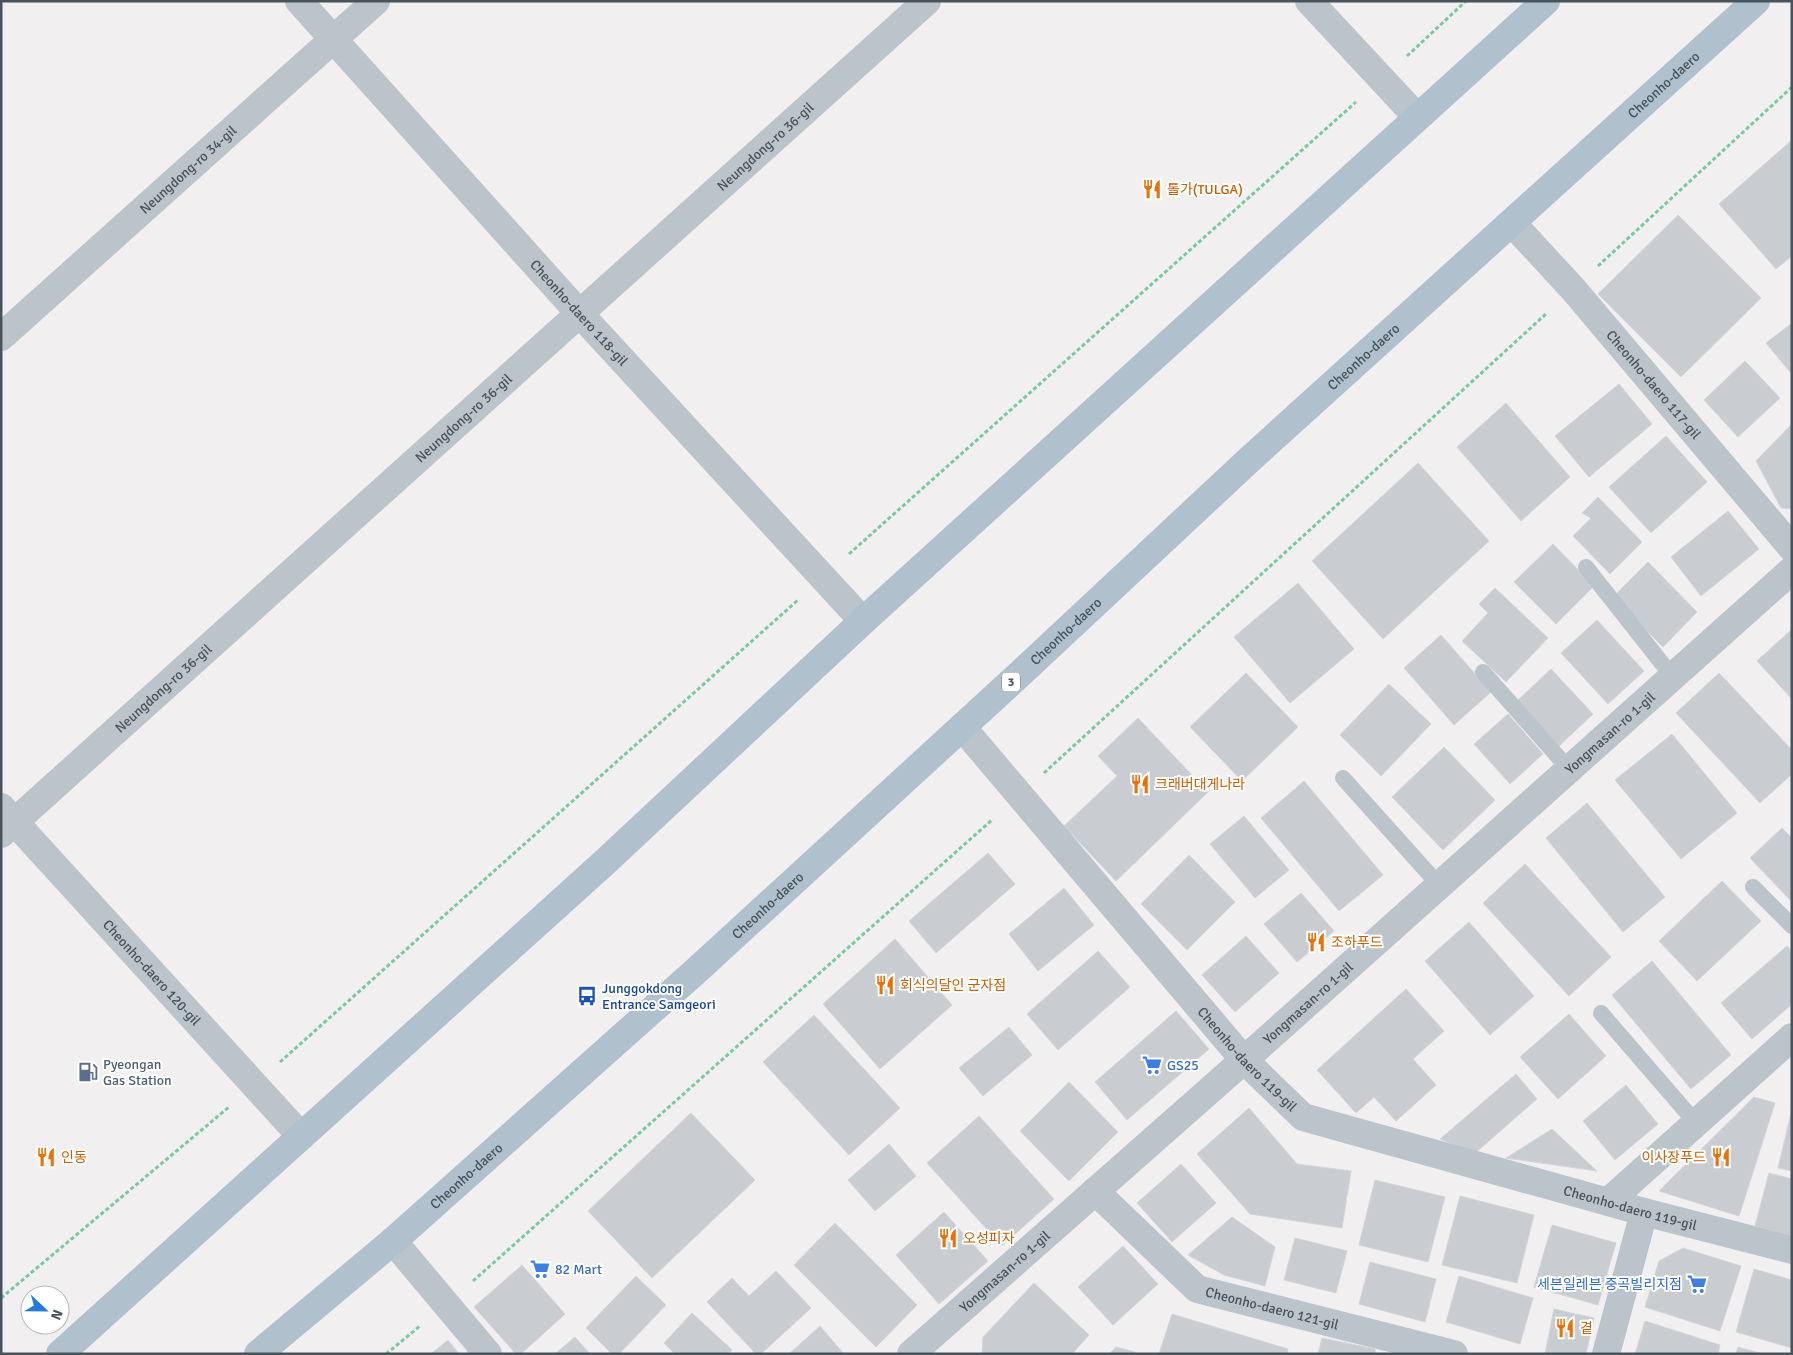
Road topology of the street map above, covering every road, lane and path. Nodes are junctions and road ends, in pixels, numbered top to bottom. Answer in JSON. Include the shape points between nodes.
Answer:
{"nodes":[{"id":1,"x":299,"y":1,"type":"edge"},
{"id":2,"x":376,"y":1,"type":"edge"},
{"id":3,"x":928,"y":1,"type":"edge"},
{"id":4,"x":1309,"y":1,"type":"edge"},
{"id":5,"x":1466,"y":1,"type":"edge"},
{"id":6,"x":1546,"y":1,"type":"edge"},
{"id":7,"x":1756,"y":1,"type":"edge"},
{"id":8,"x":333,"y":39,"type":"junction"},
{"id":9,"x":1382,"y":78,"type":"junction"},
{"id":10,"x":1792,"y":87,"type":"edge"},
{"id":11,"x":1418,"y":117,"type":"junction"},
{"id":12,"x":1512,"y":223,"type":"junction"},
{"id":13,"x":1573,"y":289,"type":"junction"},
{"id":14,"x":580,"y":314,"type":"junction"},
{"id":15,"x":1,"y":337,"type":"edge"},
{"id":16,"x":1792,"y":548,"type":"edge"},
{"id":17,"x":1586,"y":567,"type":"dead end"},
{"id":18,"x":1792,"y":570,"type":"edge"},
{"id":19,"x":823,"y":577,"type":"junction"},
{"id":20,"x":863,"y":621,"type":"junction"},
{"id":21,"x":1483,"y":672,"type":"dead end"},
{"id":22,"x":1672,"y":676,"type":"junction"},
{"id":23,"x":962,"y":727,"type":"junction"},
{"id":24,"x":1569,"y":768,"type":"junction"},
{"id":25,"x":1343,"y":778,"type":"dead end"},
{"id":26,"x":1019,"y":796,"type":"junction"},
{"id":27,"x":6,"y":821,"type":"edge"},
{"id":28,"x":1439,"y":886,"type":"junction"},
{"id":29,"x":1753,"y":887,"type":"dead end"},
{"id":30,"x":1792,"y":926,"type":"edge"},
{"id":31,"x":1601,"y":1013,"type":"dead end"},
{"id":32,"x":1792,"y":1038,"type":"edge"},
{"id":33,"x":1244,"y":1060,"type":"junction"},
{"id":34,"x":255,"y":1085,"type":"junction"},
{"id":35,"x":1696,"y":1123,"type":"junction"},
{"id":36,"x":301,"y":1136,"type":"junction"},
{"id":37,"x":1095,"y":1192,"type":"junction"},
{"id":38,"x":1609,"y":1201,"type":"junction"},
{"id":39,"x":1644,"y":1212,"type":"junction"},
{"id":40,"x":393,"y":1241,"type":"junction"},
{"id":41,"x":1792,"y":1250,"type":"edge"},
{"id":42,"x":1,"y":1298,"type":"edge"},
{"id":43,"x":446,"y":1304,"type":"junction"},
{"id":44,"x":928,"y":1349,"type":"edge"},
{"id":45,"x":60,"y":1354,"type":"edge"},
{"id":46,"x":258,"y":1354,"type":"edge"},
{"id":47,"x":386,"y":1354,"type":"edge"},
{"id":48,"x":488,"y":1354,"type":"edge"},
{"id":49,"x":1454,"y":1354,"type":"edge"},
{"id":50,"x":1606,"y":1354,"type":"edge"}],
"edges":[{"from":1,"to":8,"type":"street","name":"Cheonho-daero 118-gil"},
{"from":2,"to":8,"type":"street","name":"Neungdong-ro 34-gil"},
{"from":3,"to":14,"type":"street","name":"Neungdong-ro 36-gil"},
{"from":4,"to":9,"type":"street"},
{"from":5,"to":9,"type":"path"},
{"from":6,"to":11,"type":"main road"},
{"from":7,"to":12,"type":"main road","name":"Cheonho-daero","number":"3"},
{"from":8,"to":14,"type":"street","name":"Cheonho-daero 118-gil"},
{"from":8,"to":15,"type":"street","name":"Neungdong-ro 34-gil"},
{"from":9,"to":11,"type":"street"},
{"from":9,"to":19,"type":"path"},
{"from":10,"to":13,"type":"path"},
{"from":11,"to":20,"type":"main road"},
{"from":12,"to":13,"type":"street","name":"Cheonho-daero 117-gil"},
{"from":12,"to":23,"type":"main road","name":"Cheonho-daero","number":"3","via":[[1249,460]]},
{"from":13,"to":16,"type":"street","name":"Cheonho-daero 117-gil"},
{"from":13,"to":26,"type":"path"},
{"from":14,"to":19,"type":"street","name":"Cheonho-daero 118-gil"},
{"from":14,"to":27,"type":"street","name":"Neungdong-ro 36-gil"},
{"from":17,"to":22,"type":"lane"},
{"from":18,"to":22,"type":"street","name":"Yongmasan-ro 1-gil"},
{"from":19,"to":20,"type":"street","name":"Cheonho-daero 118-gil"},
{"from":19,"to":34,"type":"path"},
{"from":20,"to":36,"type":"main road","via":[[612,855]]},
{"from":21,"to":24,"type":"lane"},
{"from":22,"to":24,"type":"street","name":"Yongmasan-ro 1-gil"},
{"from":23,"to":26,"type":"street","name":"Cheonho-daero 119-gil"},
{"from":23,"to":40,"type":"main road","name":"Cheonho-daero","number":"3","via":[[697,970]]},
{"from":24,"to":28,"type":"street","name":"Yongmasan-ro 1-gil"},
{"from":25,"to":28,"type":"lane"},
{"from":26,"to":33,"type":"street","name":"Cheonho-daero 119-gil"},
{"from":26,"to":43,"type":"path"},
{"from":27,"to":34,"type":"street","name":"Cheonho-daero 120-gil"},
{"from":28,"to":33,"type":"street","name":"Yongmasan-ro 1-gil"},
{"from":29,"to":30,"type":"lane"},
{"from":31,"to":35,"type":"lane"},
{"from":32,"to":35,"type":"street"},
{"from":33,"to":37,"type":"street","name":"Yongmasan-ro 1-gil"},
{"from":33,"to":38,"type":"street","name":"Cheonho-daero 119-gil","via":[[1303,1117]]},
{"from":34,"to":36,"type":"street","name":"Cheonho-daero 120-gil"},
{"from":34,"to":42,"type":"path"},
{"from":35,"to":38,"type":"street"},
{"from":36,"to":45,"type":"main road"},
{"from":37,"to":44,"type":"street","name":"Yongmasan-ro 1-gil"},
{"from":37,"to":49,"type":"street","name":"Cheonho-daero 121-gil","via":[[1197,1289]]},
{"from":38,"to":39,"type":"street","name":"Cheonho-daero 119-gil"},
{"from":39,"to":41,"type":"street","name":"Cheonho-daero 119-gil"},
{"from":39,"to":50,"type":"street"},
{"from":40,"to":43,"type":"street"},
{"from":40,"to":46,"type":"main road","name":"Cheonho-daero","number":"3"},
{"from":43,"to":47,"type":"path"},
{"from":43,"to":48,"type":"street"}]}
